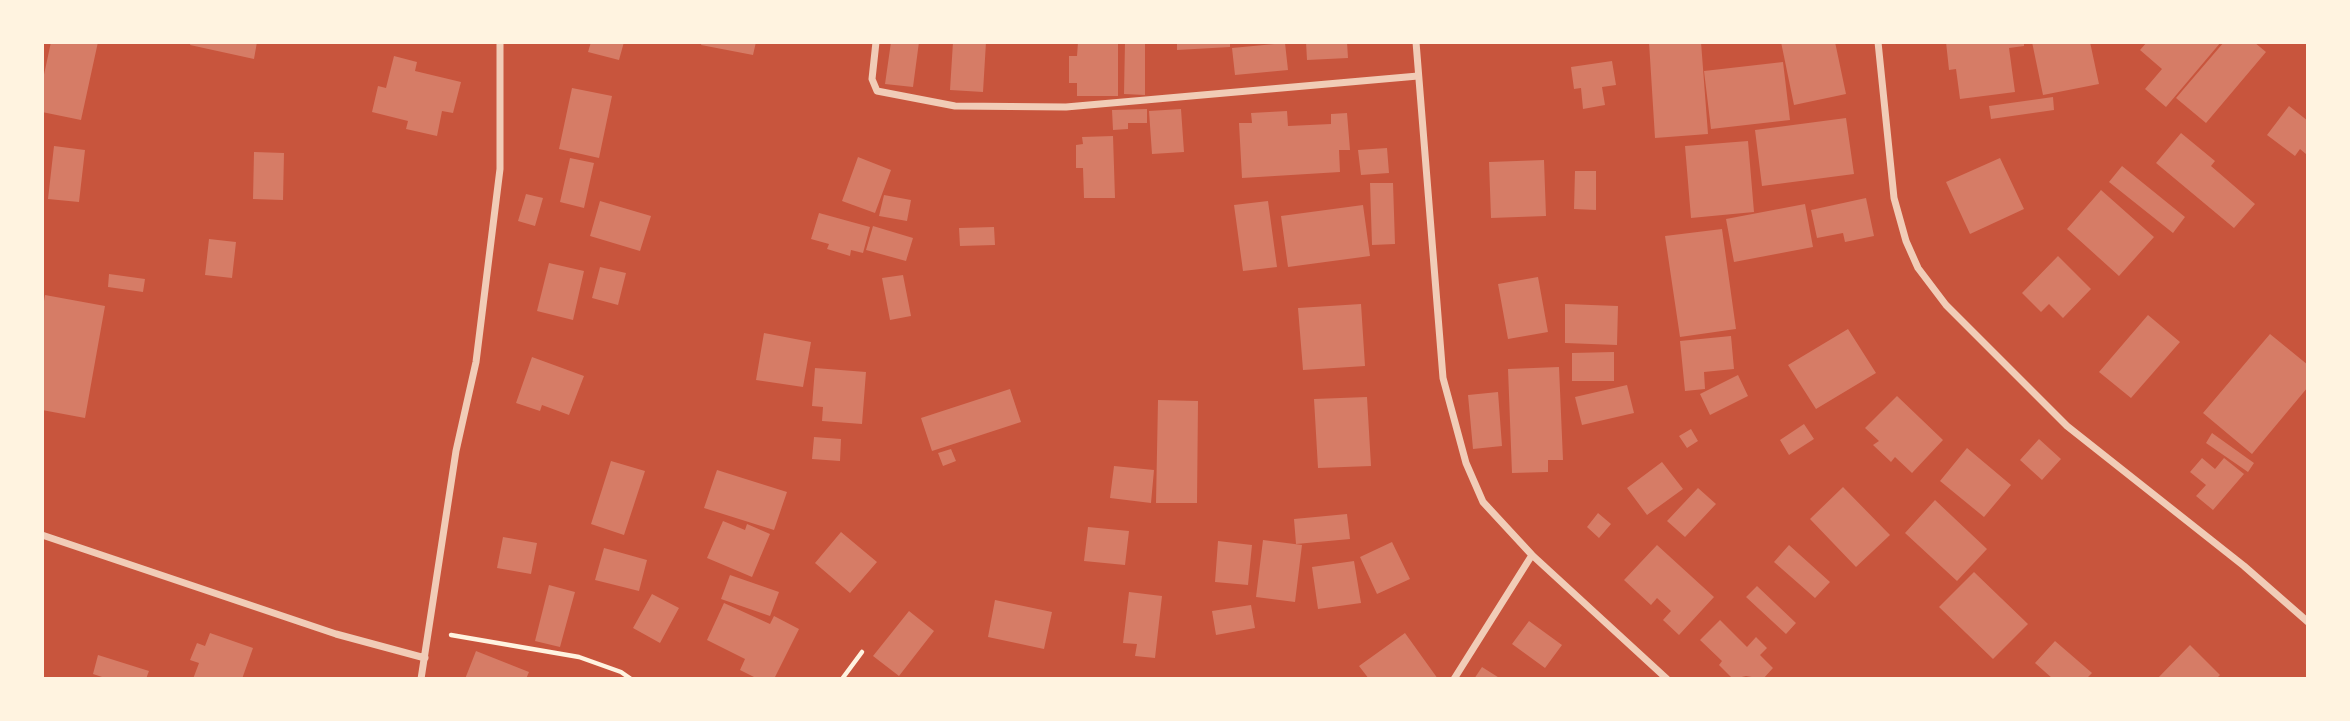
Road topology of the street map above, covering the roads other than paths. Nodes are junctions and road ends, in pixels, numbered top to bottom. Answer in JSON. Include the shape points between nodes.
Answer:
{"nodes":[{"id":1,"x":500,"y":42,"type":"edge"},
{"id":2,"x":876,"y":42,"type":"edge"},
{"id":3,"x":1416,"y":42,"type":"edge"},
{"id":4,"x":1878,"y":42,"type":"edge"},
{"id":5,"x":1418,"y":76,"type":"junction"},
{"id":6,"x":42,"y":535,"type":"edge"},
{"id":7,"x":1532,"y":555,"type":"junction"},
{"id":8,"x":2308,"y":622,"type":"edge"},
{"id":9,"x":425,"y":658,"type":"junction"},
{"id":10,"x":421,"y":679,"type":"edge"},
{"id":11,"x":1454,"y":679,"type":"edge"},
{"id":12,"x":1667,"y":679,"type":"edge"}],
"edges":[{"from":1,"to":9,"type":"street","via":[[500,169],[477,362],[456,451]]},
{"from":2,"to":5,"type":"street","via":[[872,79],[877,91],[955,106],[1066,107]]},
{"from":3,"to":5,"type":"street"},
{"from":4,"to":8,"type":"street","via":[[1894,198],[1906,240],[1925,277],[1946,305],[2067,426]]},
{"from":5,"to":7,"type":"street","via":[[1443,378],[1466,463],[1483,502]]},
{"from":6,"to":9,"type":"street","via":[[336,634]]},
{"from":7,"to":11,"type":"street"},
{"from":7,"to":12,"type":"street"},
{"from":9,"to":10,"type":"street"}]}
